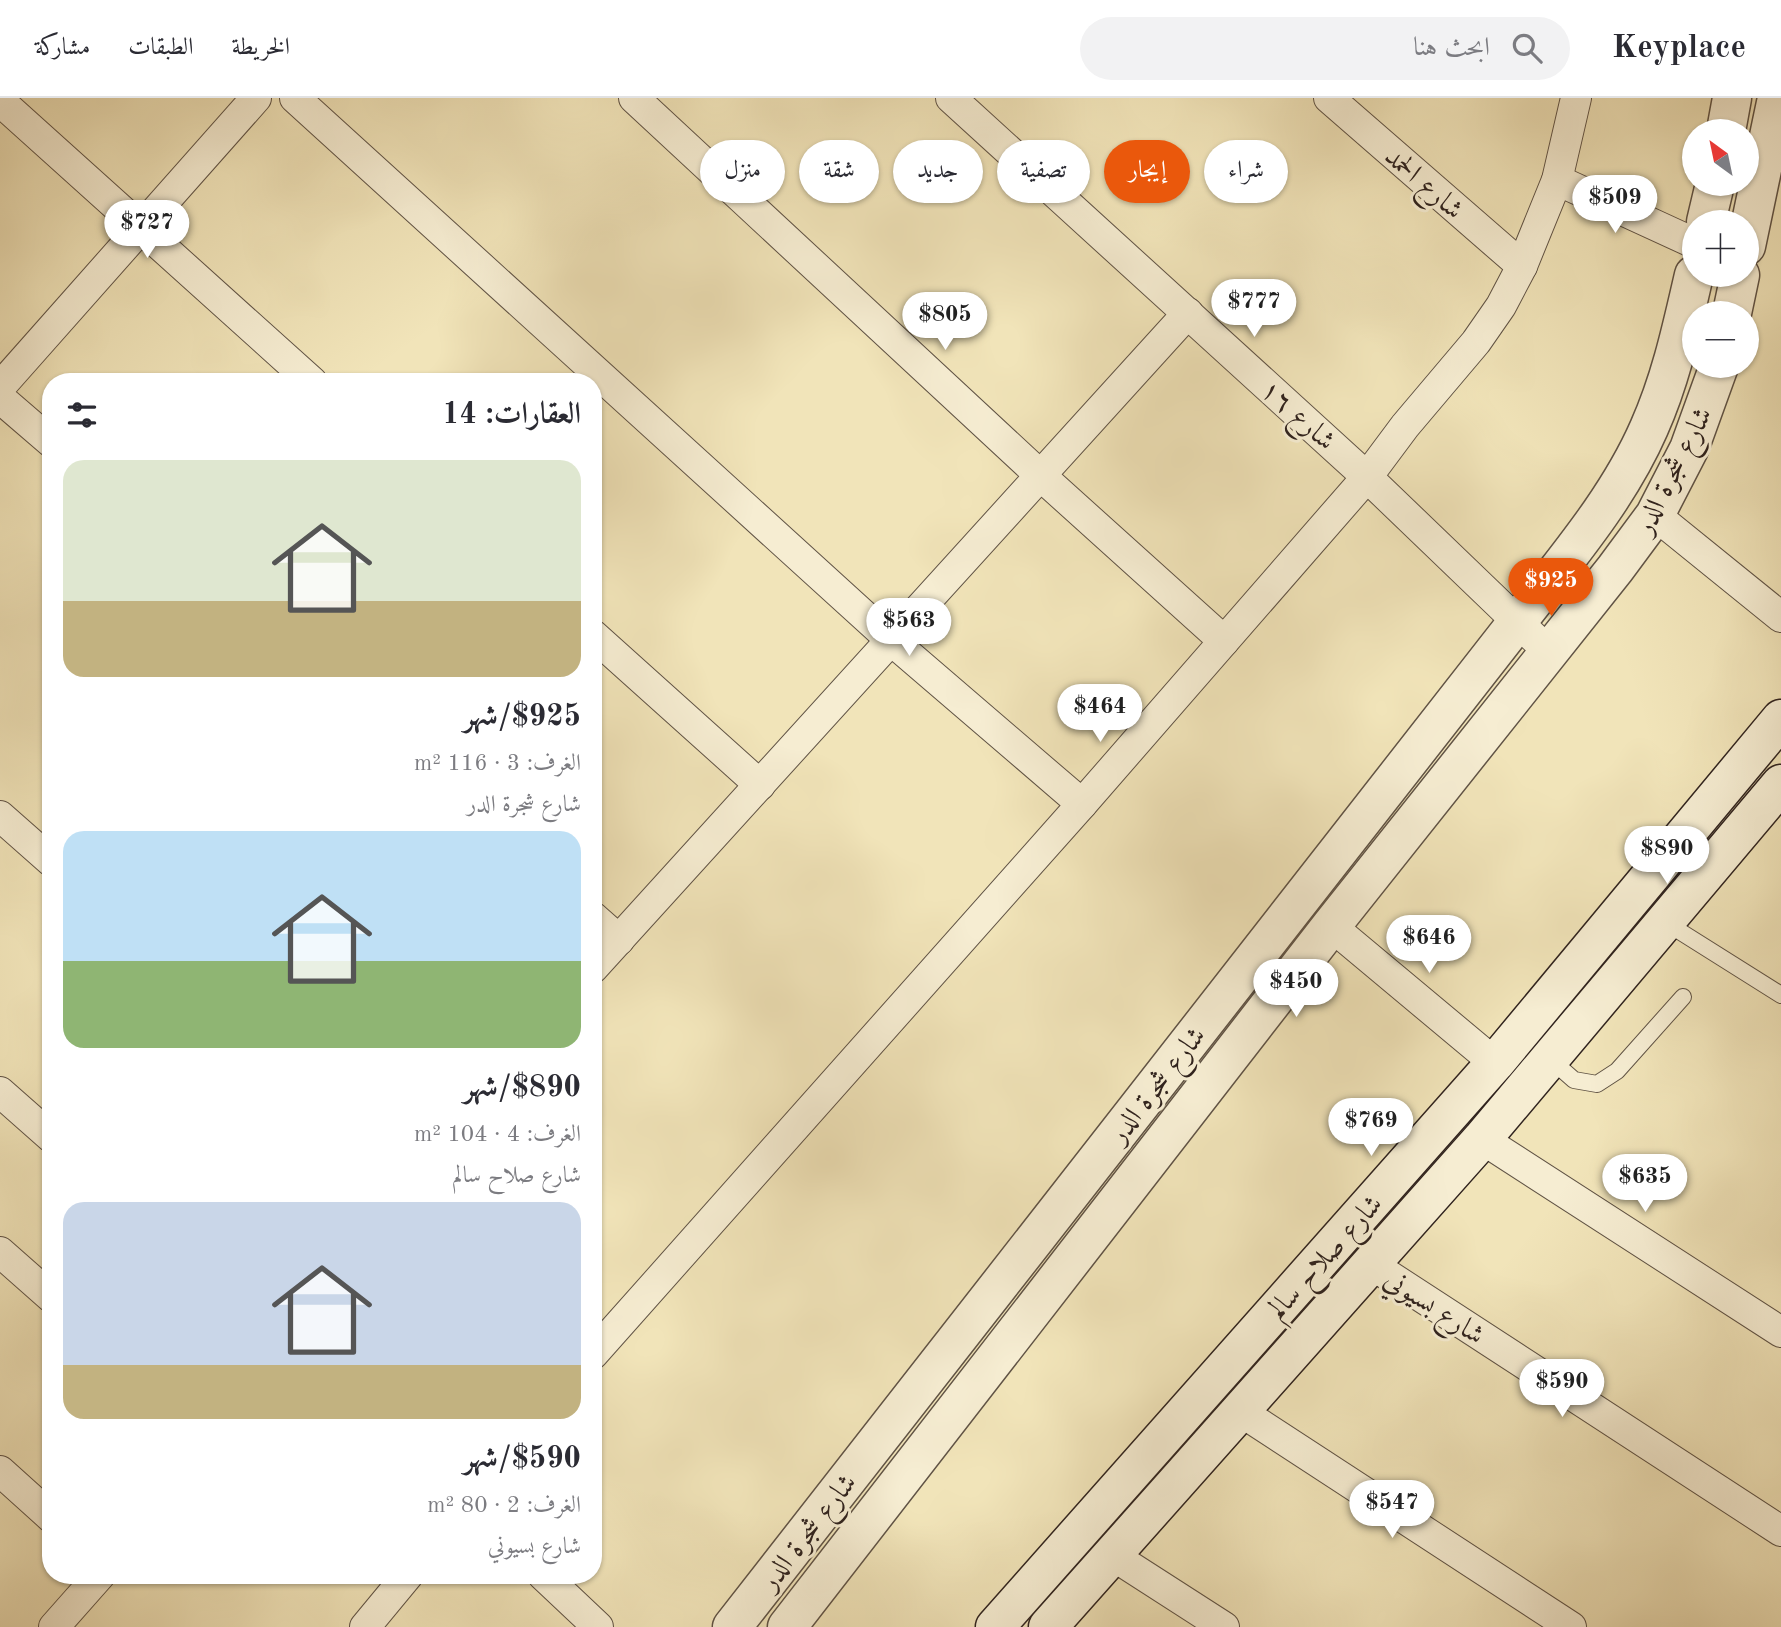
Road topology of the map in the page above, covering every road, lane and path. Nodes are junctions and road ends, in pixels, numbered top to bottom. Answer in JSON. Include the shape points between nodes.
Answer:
{"nodes":[{"id":1,"x":256,"y":98,"type":"edge"},
{"id":2,"x":295,"y":98,"type":"edge"},
{"id":3,"x":634,"y":98,"type":"edge"},
{"id":4,"x":951,"y":98,"type":"edge"},
{"id":5,"x":1329,"y":98,"type":"edge"},
{"id":6,"x":1732,"y":98,"type":"edge"},
{"id":7,"x":1777,"y":98,"type":"edge"},
{"id":8,"x":0,"y":101,"type":"edge"},
{"id":9,"x":1571,"y":102,"type":"edge"},
{"id":10,"x":1728,"y":119,"type":"edge"},
{"id":11,"x":1759,"y":155,"type":"edge"},
{"id":12,"x":1557,"y":180,"type":"junction"},
{"id":13,"x":141,"y":228,"type":"junction"},
{"id":14,"x":1682,"y":237,"type":"edge"},
{"id":15,"x":1522,"y":266,"type":"junction"},
{"id":16,"x":1691,"y":287,"type":"edge"},
{"id":17,"x":1188,"y":313,"type":"junction"},
{"id":18,"x":302,"y":373,"type":"edge"},
{"id":19,"x":597,"y":373,"type":"edge"},
{"id":20,"x":602,"y":377,"type":"edge"},
{"id":21,"x":1715,"y":378,"type":"edge"},
{"id":22,"x":0,"y":387,"type":"edge"},
{"id":23,"x":0,"y":398,"type":"edge"},
{"id":24,"x":42,"y":434,"type":"edge"},
{"id":25,"x":1041,"y":476,"type":"junction"},
{"id":26,"x":1367,"y":477,"type":"junction"},
{"id":27,"x":1655,"y":516,"type":"junction"},
{"id":28,"x":1781,"y":617,"type":"edge"},
{"id":29,"x":1518,"y":621,"type":"junction"},
{"id":30,"x":891,"y":640,"type":"junction"},
{"id":31,"x":1224,"y":641,"type":"junction"},
{"id":32,"x":602,"y":643,"type":"edge"},
{"id":33,"x":1549,"y":652,"type":"junction"},
{"id":34,"x":1781,"y":719,"type":"edge"},
{"id":35,"x":1781,"y":784,"type":"edge"},
{"id":36,"x":760,"y":785,"type":"junction"},
{"id":37,"x":1082,"y":804,"type":"junction"},
{"id":38,"x":0,"y":816,"type":"edge"},
{"id":39,"x":42,"y":853,"type":"edge"},
{"id":40,"x":1633,"y":898,"type":"junction"},
{"id":41,"x":1665,"y":922,"type":"junction"},
{"id":42,"x":602,"y":925,"type":"edge"},
{"id":43,"x":1331,"y":926,"type":"junction"},
{"id":44,"x":619,"y":940,"type":"junction"},
{"id":45,"x":602,"y":958,"type":"edge"},
{"id":46,"x":1781,"y":995,"type":"edge"},
{"id":47,"x":1683,"y":998,"type":"dead end"},
{"id":48,"x":1549,"y":1058,"type":"junction"},
{"id":49,"x":1495,"y":1063,"type":"junction"},
{"id":50,"x":0,"y":1092,"type":"edge"},
{"id":51,"x":42,"y":1129,"type":"edge"},
{"id":52,"x":1482,"y":1139,"type":"junction"},
{"id":53,"x":0,"y":1252,"type":"edge"},
{"id":54,"x":1371,"y":1264,"type":"junction"},
{"id":55,"x":42,"y":1289,"type":"edge"},
{"id":56,"x":1781,"y":1332,"type":"edge"},
{"id":57,"x":602,"y":1339,"type":"edge"},
{"id":58,"x":1240,"y":1412,"type":"junction"},
{"id":59,"x":0,"y":1471,"type":"edge"},
{"id":60,"x":42,"y":1509,"type":"edge"},
{"id":61,"x":1781,"y":1531,"type":"edge"},
{"id":62,"x":1112,"y":1555,"type":"junction"},
{"id":63,"x":92,"y":1584,"type":"edge"},
{"id":64,"x":389,"y":1584,"type":"edge"},
{"id":65,"x":552,"y":1584,"type":"edge"},
{"id":66,"x":54,"y":1627,"type":"edge"},
{"id":67,"x":365,"y":1627,"type":"edge"},
{"id":68,"x":598,"y":1627,"type":"edge"},
{"id":69,"x":732,"y":1627,"type":"edge"},
{"id":70,"x":787,"y":1627,"type":"edge"},
{"id":71,"x":995,"y":1627,"type":"edge"},
{"id":72,"x":1048,"y":1627,"type":"edge"},
{"id":73,"x":1224,"y":1627,"type":"edge"},
{"id":74,"x":1571,"y":1627,"type":"edge"}],
"edges":[{"from":1,"to":13,"type":"street"},
{"from":2,"to":19,"type":"street"},
{"from":3,"to":25,"type":"street"},
{"from":4,"to":17,"type":"street","name":"شارع ١٦"},
{"from":5,"to":15,"type":"street","name":"شارع الحمد"},
{"from":6,"to":10,"type":"street"},
{"from":7,"to":11,"type":"street"},
{"from":8,"to":13,"type":"street"},
{"from":9,"to":12,"type":"street"},
{"from":12,"to":14,"type":"street"},
{"from":12,"to":15,"type":"street"},
{"from":13,"to":18,"type":"street"},
{"from":13,"to":22,"type":"street"},
{"from":15,"to":26,"type":"street","via":[[1476,342]]},
{"from":16,"to":29,"type":"street","name":"شارع شجرة الدر","via":[[1673,365],[1649,428],[1616,489]]},
{"from":17,"to":25,"type":"street"},
{"from":17,"to":26,"type":"street","name":"شارع ١٦"},
{"from":20,"to":30,"type":"street"},
{"from":21,"to":27,"type":"street","name":"شارع شجرة الدر","via":[[1689,449]]},
{"from":23,"to":24,"type":"street"},
{"from":25,"to":30,"type":"street"},
{"from":25,"to":31,"type":"street"},
{"from":26,"to":29,"type":"street","name":"شارع ١٦"},
{"from":26,"to":31,"type":"street"},
{"from":27,"to":28,"type":"street"},
{"from":27,"to":33,"type":"street","name":"شارع شجرة الدر"},
{"from":29,"to":33,"type":"street","name":"شارع ١٦"},
{"from":29,"to":69,"type":"street","name":"شارع شجرة الدر"},
{"from":30,"to":36,"type":"street"},
{"from":30,"to":37,"type":"street"},
{"from":31,"to":37,"type":"street"},
{"from":32,"to":36,"type":"street"},
{"from":33,"to":43,"type":"street","name":"شارع شجرة الدر"},
{"from":34,"to":40,"type":"street","name":"شارع صلاح سالم"},
{"from":35,"to":41,"type":"street","name":"شارع صلاح سالم"},
{"from":36,"to":44,"type":"street"},
{"from":37,"to":57,"type":"street"},
{"from":38,"to":39,"type":"street"},
{"from":40,"to":41,"type":"street"},
{"from":40,"to":49,"type":"street","name":"شارع صلاح سالم"},
{"from":41,"to":46,"type":"lane"},
{"from":41,"to":48,"type":"street","name":"شارع صلاح سالم"},
{"from":42,"to":44,"type":"street"},
{"from":43,"to":49,"type":"street"},
{"from":43,"to":70,"type":"street","name":"شارع شجرة الدر"},
{"from":44,"to":45,"type":"street"},
{"from":47,"to":48,"type":"lane","via":[[1617,1071],[1597,1084],[1574,1080]]},
{"from":48,"to":52,"type":"street","name":"شارع صلاح سالم"},
{"from":49,"to":71,"type":"street","name":"شارع صلاح سالم"},
{"from":50,"to":51,"type":"street"},
{"from":52,"to":54,"type":"street","name":"شارع صلاح سالم"},
{"from":52,"to":56,"type":"street"},
{"from":53,"to":55,"type":"street"},
{"from":54,"to":58,"type":"street","name":"شارع صلاح سالم"},
{"from":54,"to":61,"type":"street","name":"شارع بسيوني"},
{"from":58,"to":62,"type":"street","name":"شارع صلاح سالم"},
{"from":58,"to":74,"type":"street"},
{"from":59,"to":60,"type":"street"},
{"from":62,"to":72,"type":"street","name":"شارع صلاح سالم"},
{"from":62,"to":73,"type":"street"},
{"from":63,"to":66,"type":"street"},
{"from":64,"to":67,"type":"street"},
{"from":65,"to":68,"type":"street"}]}
